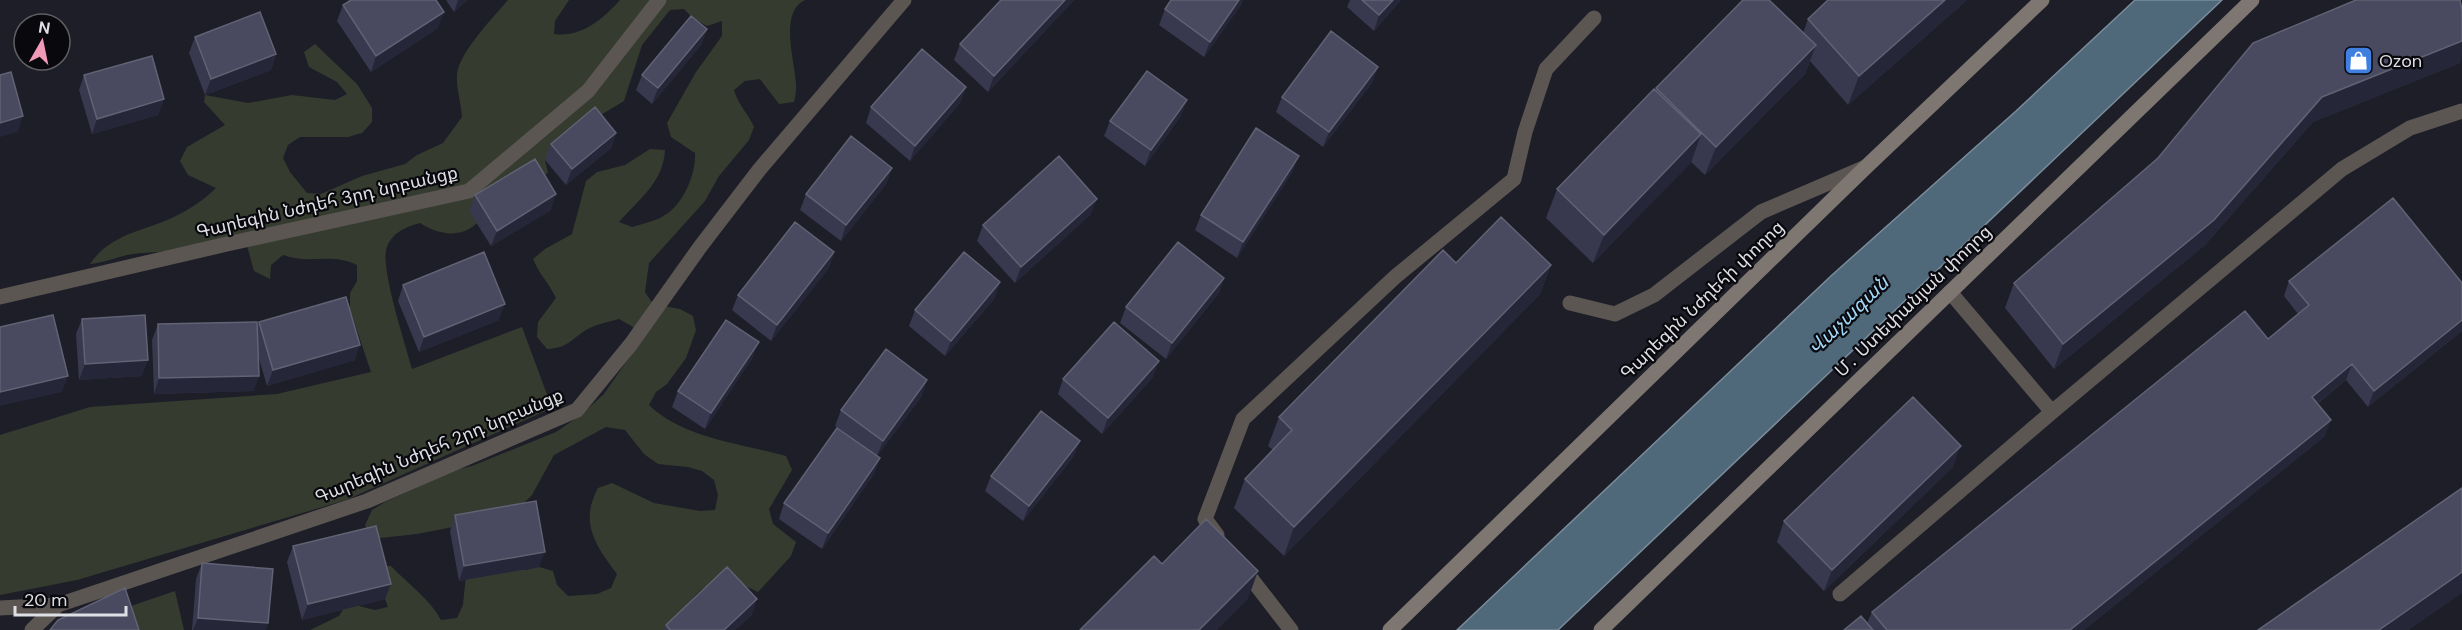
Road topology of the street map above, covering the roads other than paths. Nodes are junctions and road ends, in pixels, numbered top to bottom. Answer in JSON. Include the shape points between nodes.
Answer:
{"nodes":[{"id":1,"x":659,"y":0,"type":"edge"},
{"id":2,"x":904,"y":0,"type":"edge"},
{"id":3,"x":2042,"y":0,"type":"edge"},
{"id":4,"x":2252,"y":0,"type":"edge"},
{"id":5,"x":1594,"y":18,"type":"dead end"},
{"id":6,"x":2462,"y":111,"type":"edge"},
{"id":7,"x":1866,"y":167,"type":"junction"},
{"id":8,"x":1950,"y":292,"type":"junction"},
{"id":9,"x":0,"y":297,"type":"edge"},
{"id":10,"x":1570,"y":303,"type":"dead end"},
{"id":11,"x":2052,"y":412,"type":"junction"},
{"id":12,"x":1840,"y":594,"type":"dead end"},
{"id":13,"x":58,"y":605,"type":"junction"},
{"id":14,"x":0,"y":608,"type":"edge"},
{"id":15,"x":32,"y":630,"type":"edge"},
{"id":16,"x":1290,"y":630,"type":"edge"},
{"id":17,"x":1390,"y":630,"type":"edge"},
{"id":18,"x":1601,"y":630,"type":"edge"}],
"edges":[{"from":1,"to":9,"type":"street","name":"Գարեգին Նժդեհ 3րդ նրբանցք","via":[[588,91],[470,191]]},
{"from":2,"to":13,"type":"street","name":"Գարեգին Նժդեհ 2րդ նրբանցք","via":[[759,170],[631,344],[577,410],[367,501]]},
{"from":3,"to":7,"type":"street","name":"Գարեգին Նժդեհի փողոց"},
{"from":4,"to":8,"type":"street","name":"Մ․ Ստեփանյան փողոց"},
{"from":5,"to":16,"type":"street","via":[[1546,69],[1514,179],[1395,277],[1243,419],[1205,519]]},
{"from":6,"to":11,"type":"street","via":[[2410,128],[2342,169]]},
{"from":7,"to":10,"type":"street","via":[[1761,212],[1654,295],[1615,314]]},
{"from":7,"to":17,"type":"street","name":"Գարեգին Նժդեհի փողոց"},
{"from":8,"to":11,"type":"street"},
{"from":8,"to":18,"type":"street","name":"Մ․ Ստեփանյան փողոց"},
{"from":11,"to":12,"type":"street"},
{"from":13,"to":14,"type":"street"},
{"from":13,"to":15,"type":"street","name":"Գարեգին Նժդեհ 2րդ նրբանցք"}]}
